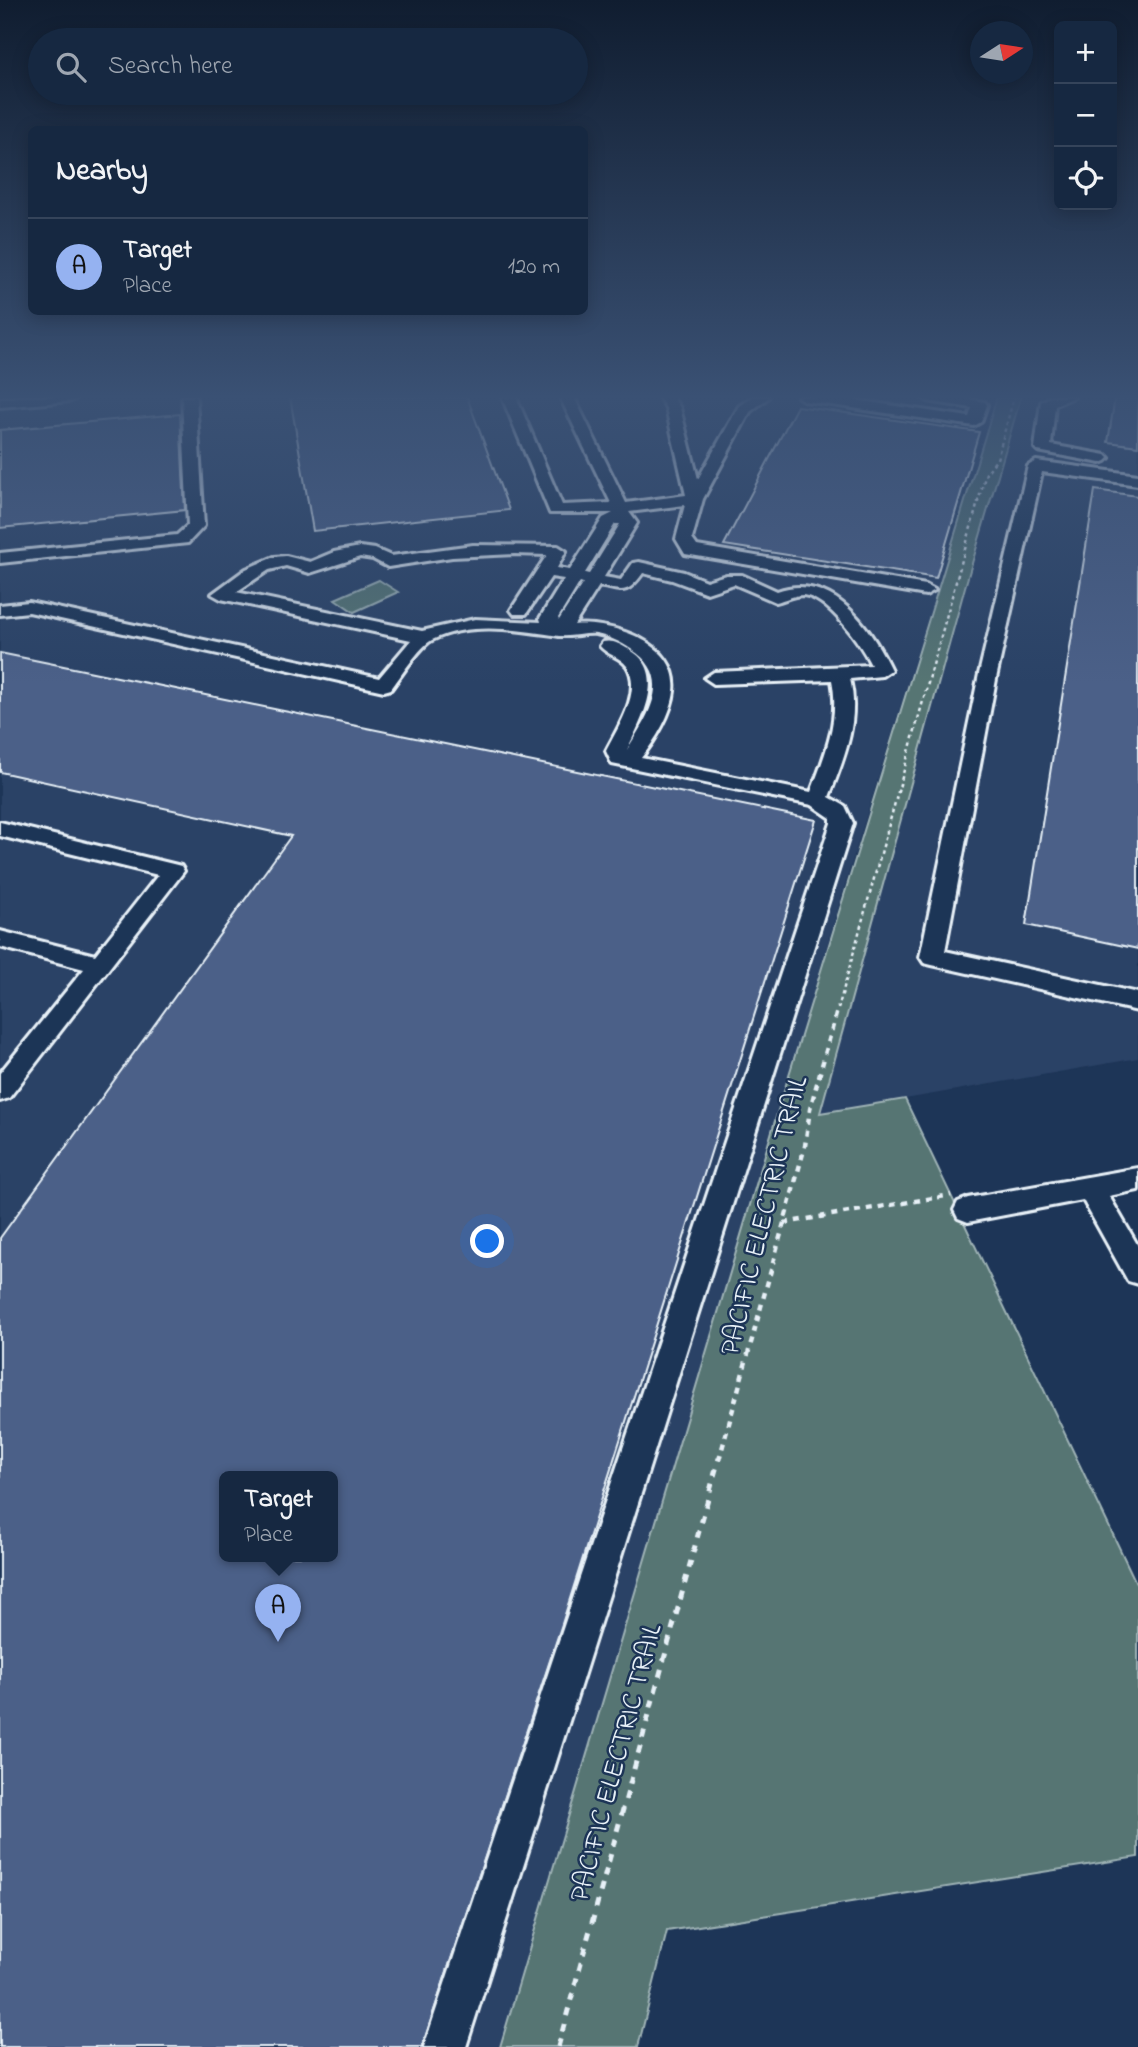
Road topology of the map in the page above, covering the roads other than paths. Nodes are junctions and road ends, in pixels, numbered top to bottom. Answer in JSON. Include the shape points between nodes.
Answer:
{"nodes":[{"id":1,"x":194,"y":493,"type":"edge"},
{"id":2,"x":549,"y":493,"type":"edge"},
{"id":3,"x":612,"y":493,"type":"edge"},
{"id":4,"x":693,"y":493,"type":"edge"},
{"id":5,"x":699,"y":493,"type":"edge"},
{"id":6,"x":1030,"y":493,"type":"edge"},
{"id":7,"x":695,"y":499,"type":"junction"},
{"id":8,"x":622,"y":513,"type":"junction"},
{"id":9,"x":0,"y":558,"type":"edge"},
{"id":10,"x":547,"y":571,"type":"junction"},
{"id":11,"x":575,"y":577,"type":"junction"},
{"id":12,"x":595,"y":580,"type":"junction"},
{"id":13,"x":625,"y":586,"type":"junction"},
{"id":14,"x":926,"y":590,"type":"dead end"},
{"id":15,"x":613,"y":606,"type":"dead end"},
{"id":16,"x":0,"y":610,"type":"edge"},
{"id":17,"x":520,"y":610,"type":"dead end"},
{"id":18,"x":552,"y":629,"type":"junction"},
{"id":19,"x":424,"y":638,"type":"junction"},
{"id":20,"x":839,"y":674,"type":"junction"},
{"id":21,"x":714,"y":678,"type":"dead end"},
{"id":22,"x":818,"y":800,"type":"junction"},
{"id":23,"x":0,"y":829,"type":"edge"},
{"id":24,"x":0,"y":939,"type":"edge"},
{"id":25,"x":100,"y":965,"type":"junction"},
{"id":26,"x":1138,"y":1002,"type":"edge"},
{"id":27,"x":0,"y":1091,"type":"edge"},
{"id":28,"x":1138,"y":1179,"type":"edge"},
{"id":29,"x":1090,"y":1188,"type":"junction"},
{"id":30,"x":965,"y":1201,"type":"road end"},
{"id":31,"x":1138,"y":1272,"type":"edge"},
{"id":32,"x":444,"y":2047,"type":"edge"}],
"edges":[{"from":1,"to":9,"type":"street","via":[[196,526],[182,539]]},
{"from":2,"to":8,"type":"street","via":[[556,510],[583,507]]},
{"from":3,"to":8,"type":"street"},
{"from":4,"to":7,"type":"street"},
{"from":5,"to":7,"type":"street"},
{"from":6,"to":26,"type":"street","via":[[988,674],[932,957]]},
{"from":7,"to":8,"type":"street"},
{"from":7,"to":14,"type":"street","via":[[684,538],[691,550]]},
{"from":8,"to":11,"type":"street","via":[[609,521]]},
{"from":8,"to":12,"type":"street","via":[[629,523]]},
{"from":10,"to":11,"type":"street"},
{"from":10,"to":17,"type":"street"},
{"from":10,"to":19,"type":"street","via":[[558,551],[463,549],[388,562],[362,551],[310,568],[297,561],[278,560],[221,594]]},
{"from":11,"to":12,"type":"street"},
{"from":11,"to":18,"type":"street","via":[[549,618]]},
{"from":12,"to":13,"type":"street"},
{"from":12,"to":18,"type":"street","via":[[567,623]]},
{"from":13,"to":15,"type":"street"},
{"from":13,"to":20,"type":"street","via":[[639,567],[707,588],[728,578],[750,582],[776,597],[803,590],[815,592],[845,616],[882,670]]},
{"from":16,"to":19,"type":"street","via":[[29,607],[384,685]]},
{"from":18,"to":19,"type":"street","via":[[471,624]]},
{"from":18,"to":22,"type":"street","via":[[616,648],[639,669],[644,683],[616,751],[620,760]]},
{"from":20,"to":21,"type":"street"},
{"from":20,"to":22,"type":"street","via":[[846,704],[843,733]]},
{"from":22,"to":32,"type":"street","via":[[837,810],[842,823]]},
{"from":23,"to":25,"type":"street","via":[[173,871]]},
{"from":24,"to":25,"type":"street"},
{"from":25,"to":27,"type":"street"},
{"from":28,"to":29,"type":"street"},
{"from":29,"to":30,"type":"street"},
{"from":29,"to":31,"type":"street"}]}
